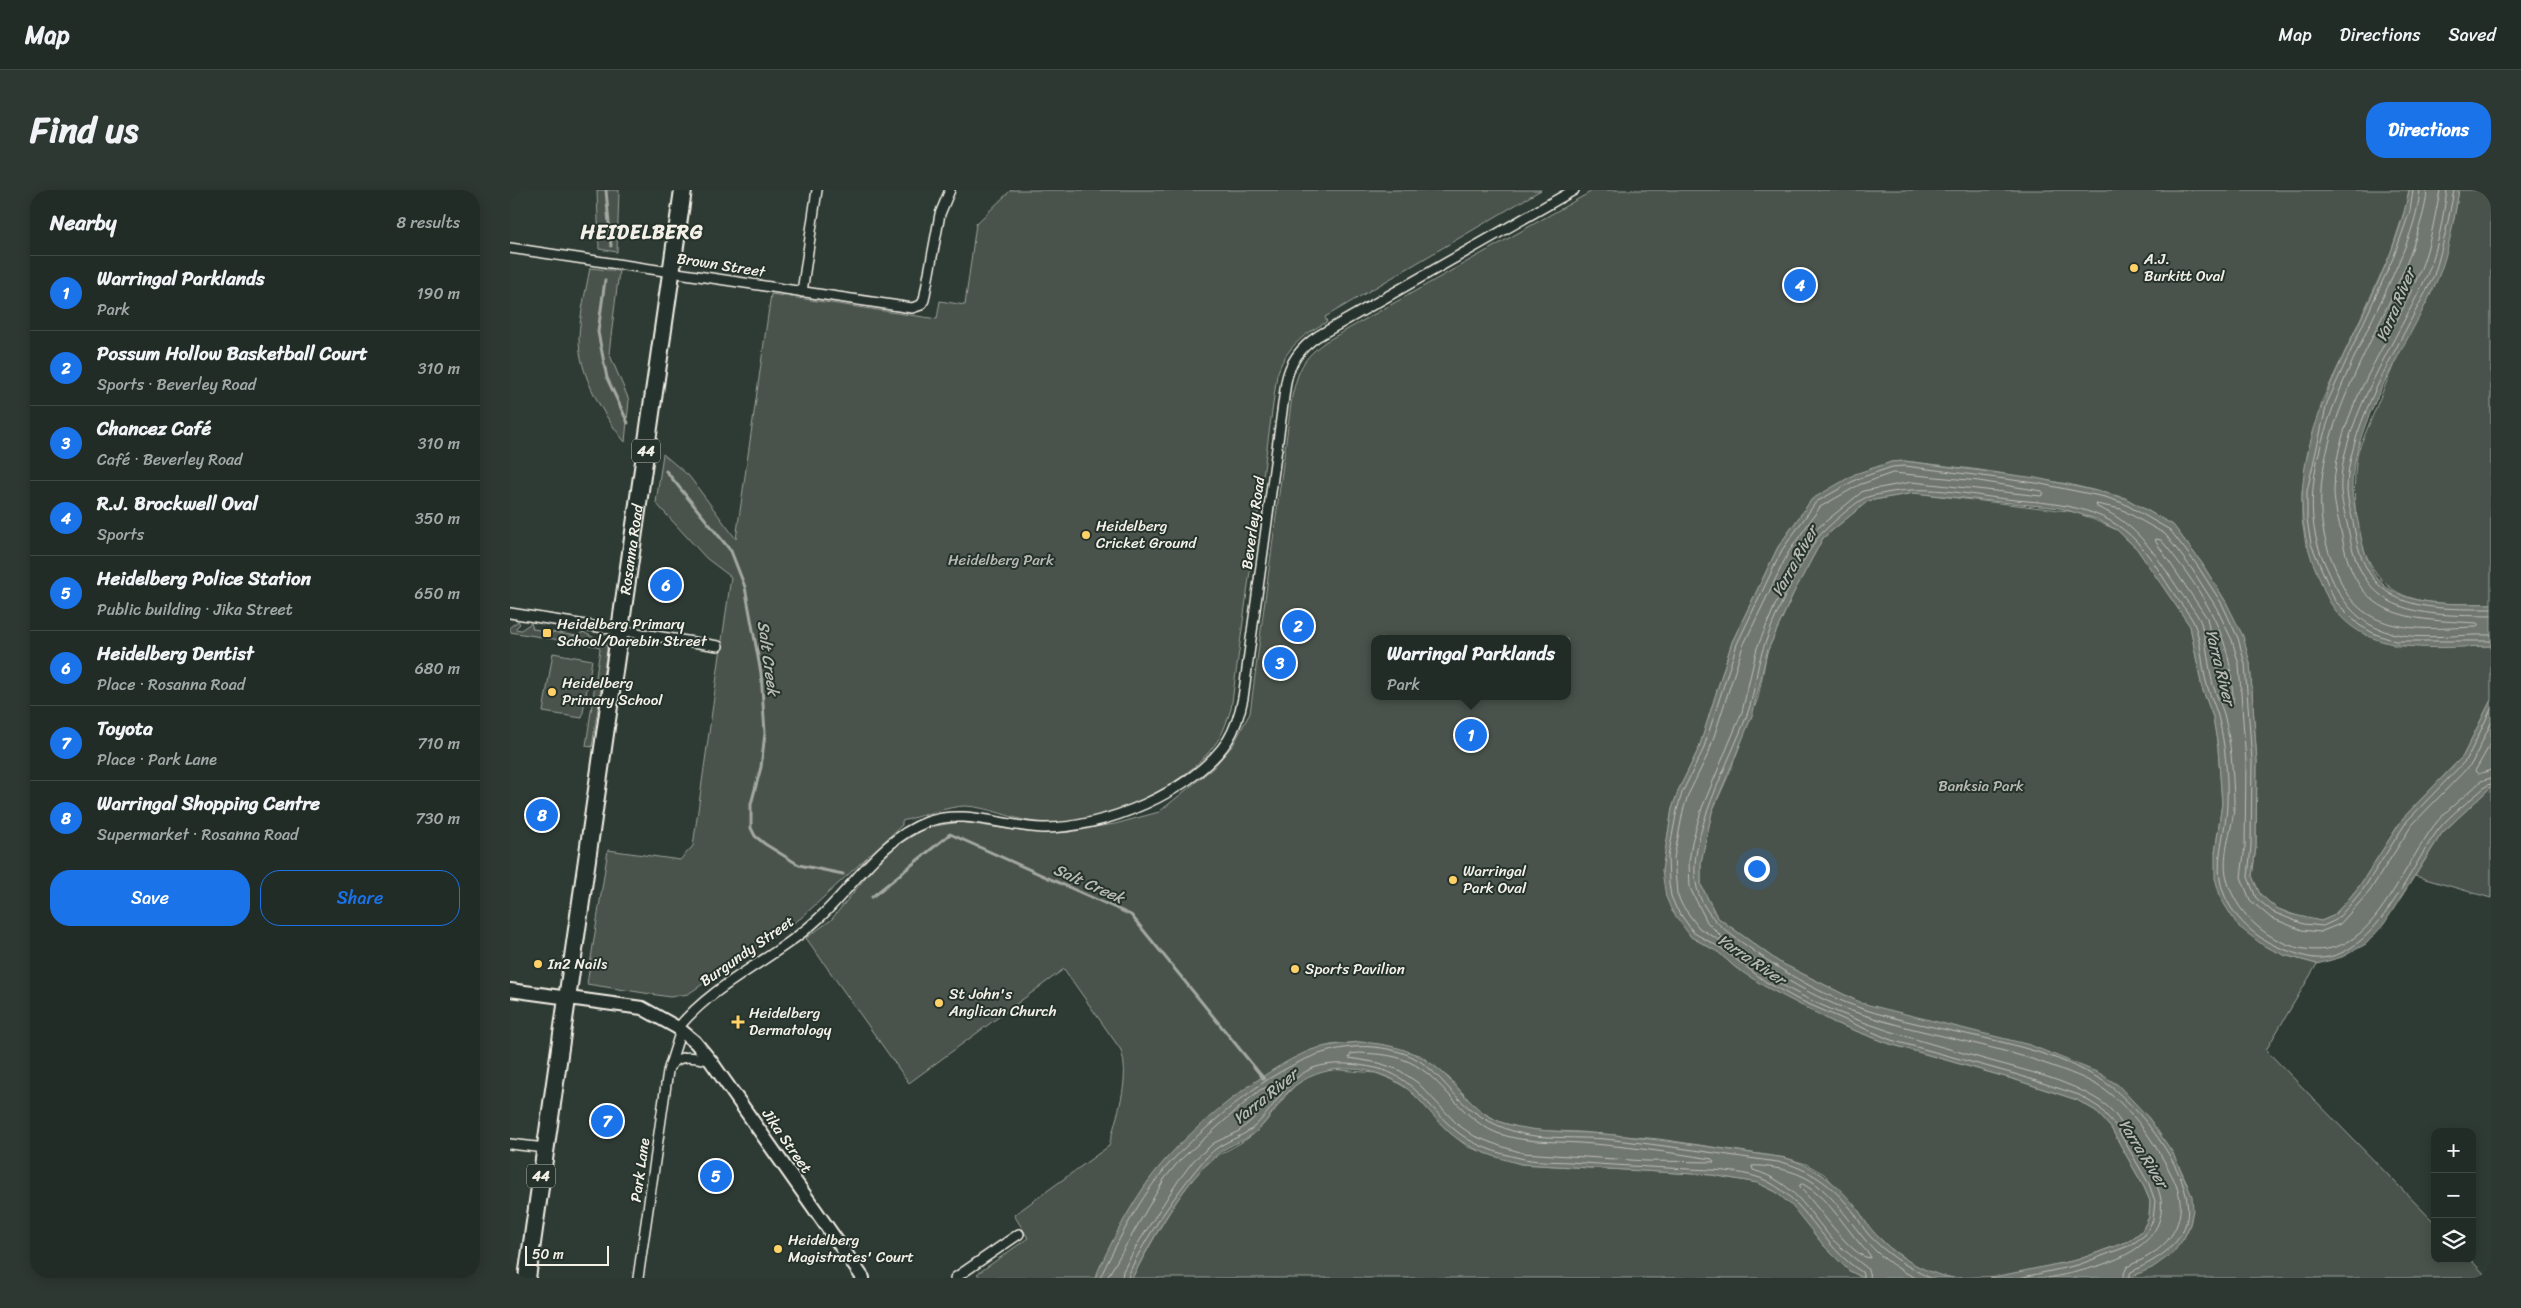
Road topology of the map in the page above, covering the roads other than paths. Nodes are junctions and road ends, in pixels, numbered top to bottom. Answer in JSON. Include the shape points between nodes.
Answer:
{"nodes":[{"id":1,"x":683,"y":190,"type":"edge"},
{"id":2,"x":817,"y":190,"type":"edge"},
{"id":3,"x":950,"y":190,"type":"edge"},
{"id":4,"x":1574,"y":190,"type":"edge"},
{"id":5,"x":510,"y":248,"type":"edge"},
{"id":6,"x":672,"y":272,"type":"junction"},
{"id":7,"x":802,"y":292,"type":"junction"},
{"id":8,"x":510,"y":613,"type":"edge"},
{"id":9,"x":621,"y":631,"type":"junction"},
{"id":10,"x":718,"y":646,"type":"dead end"},
{"id":11,"x":979,"y":819,"type":"joint"},
{"id":12,"x":510,"y":990,"type":"edge"},
{"id":13,"x":568,"y":998,"type":"junction"},
{"id":14,"x":679,"y":1029,"type":"junction"},
{"id":15,"x":710,"y":1060,"type":"junction"},
{"id":16,"x":670,"y":1067,"type":"junction"},
{"id":17,"x":510,"y":1144,"type":"edge"},
{"id":18,"x":545,"y":1148,"type":"junction"},
{"id":19,"x":1019,"y":1234,"type":"dead end"},
{"id":20,"x":527,"y":1278,"type":"edge"},
{"id":21,"x":638,"y":1278,"type":"edge"},
{"id":22,"x":863,"y":1278,"type":"edge"},
{"id":23,"x":955,"y":1278,"type":"edge"}],
"edges":[{"from":1,"to":6,"type":"highway","name":"Rosanna Road","number":"44"},
{"from":2,"to":7,"type":"street"},
{"from":3,"to":7,"type":"street","name":"Brown Street","via":[[940,214],[921,305],[912,308]]},
{"from":4,"to":11,"type":"street","name":"Beverley Road","via":[[1318,336],[1293,361],[1286,382],[1244,698],[1233,731],[1215,756],[1198,772],[1152,801],[1103,820],[1043,828]]},
{"from":5,"to":6,"type":"street","name":"Brown Street"},
{"from":6,"to":7,"type":"street","name":"Brown Street"},
{"from":6,"to":9,"type":"highway","name":"Rosanna Road","number":"44"},
{"from":8,"to":9,"type":"street"},
{"from":9,"to":10,"type":"street"},
{"from":9,"to":13,"type":"highway","name":"Rosanna Road","number":"44"},
{"from":11,"to":14,"type":"street","name":"Burgundy Street","via":[[944,817],[907,832],[869,865],[813,924],[700,1004]]},
{"from":12,"to":13,"type":"main road"},
{"from":13,"to":14,"type":"main road","via":[[642,1008]]},
{"from":13,"to":18,"type":"highway","number":"44"},
{"from":14,"to":15,"type":"main road","name":"Jika Street"},
{"from":14,"to":16,"type":"street","name":"Park Lane"},
{"from":15,"to":16,"type":"street","via":[[683,1057],[676,1059]]},
{"from":15,"to":22,"type":"main road","name":"Jika Street"},
{"from":16,"to":21,"type":"street","name":"Park Lane"},
{"from":17,"to":18,"type":"street"},
{"from":18,"to":20,"type":"highway","number":"44"},
{"from":19,"to":23,"type":"street"}]}
